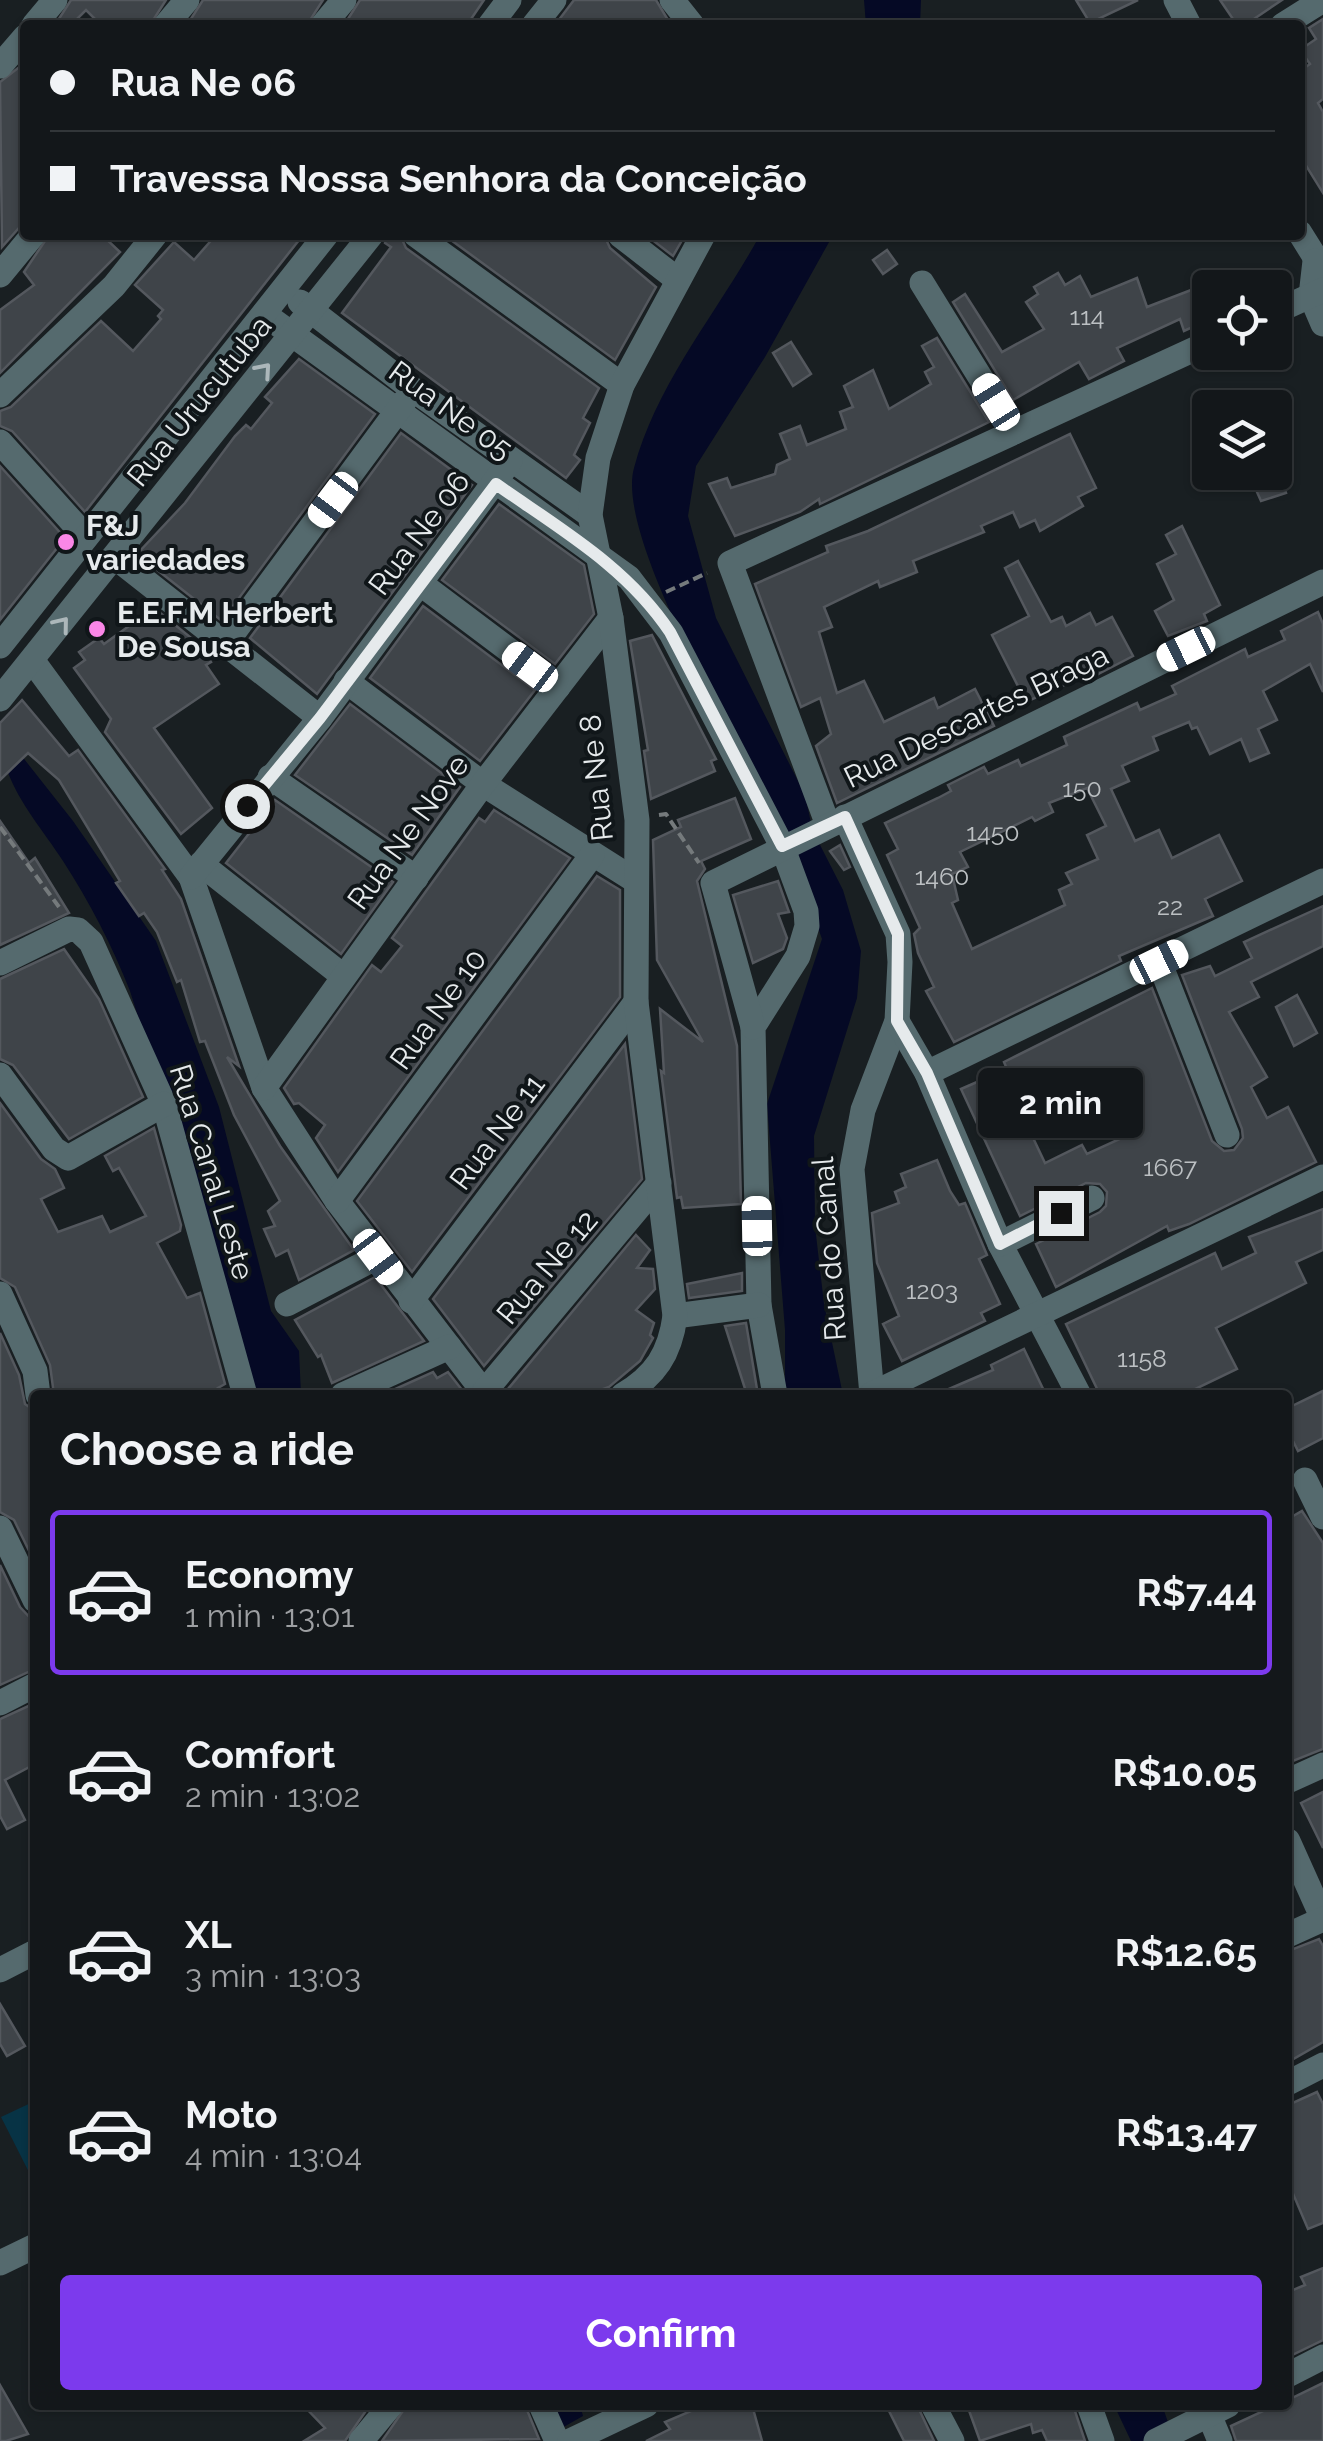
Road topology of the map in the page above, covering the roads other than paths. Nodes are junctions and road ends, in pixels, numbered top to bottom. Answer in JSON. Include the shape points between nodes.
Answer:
{"nodes":[{"id":1,"x":54,"y":0,"type":"edge"},
{"id":2,"x":188,"y":0,"type":"edge"},
{"id":3,"x":344,"y":0,"type":"edge"},
{"id":4,"x":509,"y":0,"type":"edge"},
{"id":5,"x":672,"y":0,"type":"edge"},
{"id":6,"x":1323,"y":0,"type":"edge"},
{"id":7,"x":38,"y":20,"type":"edge"},
{"id":8,"x":170,"y":20,"type":"edge"},
{"id":9,"x":328,"y":20,"type":"edge"},
{"id":10,"x":494,"y":20,"type":"edge"},
{"id":11,"x":688,"y":20,"type":"edge"},
{"id":12,"x":1291,"y":20,"type":"edge"},
{"id":13,"x":20,"y":43,"type":"edge"},
{"id":14,"x":0,"y":66,"type":"edge"},
{"id":15,"x":29,"y":240,"type":"edge"},
{"id":16,"x":151,"y":240,"type":"edge"},
{"id":17,"x":322,"y":240,"type":"edge"},
{"id":18,"x":367,"y":240,"type":"edge"},
{"id":19,"x":423,"y":240,"type":"edge"},
{"id":20,"x":626,"y":240,"type":"edge"},
{"id":21,"x":700,"y":240,"type":"edge"},
{"id":22,"x":1304,"y":240,"type":"edge"},
{"id":23,"x":1319,"y":266,"type":"edge"},
{"id":24,"x":0,"y":276,"type":"edge"},
{"id":25,"x":678,"y":280,"type":"junction"},
{"id":26,"x":922,"y":282,"type":"dead end"},
{"id":27,"x":285,"y":288,"type":"junction"},
{"id":28,"x":1317,"y":293,"type":"edge"},
{"id":29,"x":1292,"y":304,"type":"edge"},
{"id":30,"x":312,"y":313,"type":"junction"},
{"id":31,"x":264,"y":314,"type":"junction"},
{"id":32,"x":1323,"y":324,"type":"edge"},
{"id":33,"x":296,"y":334,"type":"junction"},
{"id":34,"x":1192,"y":350,"type":"edge"},
{"id":35,"x":622,"y":385,"type":"junction"},
{"id":36,"x":411,"y":388,"type":"junction"},
{"id":37,"x":0,"y":394,"type":"edge"},
{"id":38,"x":398,"y":413,"type":"junction"},
{"id":39,"x":1014,"y":432,"type":"junction"},
{"id":40,"x":0,"y":442,"type":"edge"},
{"id":41,"x":510,"y":461,"type":"junction"},
{"id":42,"x":496,"y":484,"type":"junction"},
{"id":43,"x":590,"y":514,"type":"junction"},
{"id":44,"x":86,"y":538,"type":"junction"},
{"id":45,"x":116,"y":558,"type":"junction"},
{"id":46,"x":599,"y":558,"type":"junction"},
{"id":47,"x":1323,"y":582,"type":"edge"},
{"id":48,"x":421,"y":584,"type":"junction"},
{"id":49,"x":611,"y":618,"type":"junction"},
{"id":50,"x":225,"y":644,"type":"junction"},
{"id":51,"x":0,"y":646,"type":"edge"},
{"id":52,"x":32,"y":660,"type":"junction"},
{"id":53,"x":346,"y":681,"type":"junction"},
{"id":54,"x":558,"y":687,"type":"junction"},
{"id":55,"x":0,"y":700,"type":"edge"},
{"id":56,"x":320,"y":718,"type":"junction"},
{"id":57,"x":270,"y":777,"type":"junction"},
{"id":58,"x":484,"y":784,"type":"junction"},
{"id":59,"x":836,"y":821,"type":"junction"},
{"id":60,"x":782,"y":846,"type":"junction"},
{"id":61,"x":592,"y":855,"type":"junction"},
{"id":62,"x":196,"y":871,"type":"junction"},
{"id":63,"x":416,"y":878,"type":"junction"},
{"id":64,"x":636,"y":881,"type":"junction"},
{"id":65,"x":1323,"y":881,"type":"edge"},
{"id":66,"x":0,"y":962,"type":"edge"},
{"id":67,"x":1159,"y":962,"type":"junction"},
{"id":68,"x":342,"y":976,"type":"junction"},
{"id":69,"x":636,"y":1002,"type":"junction"},
{"id":70,"x":897,"y":1021,"type":"junction"},
{"id":71,"x":753,"y":1028,"type":"junction"},
{"id":72,"x":927,"y":1073,"type":"junction"},
{"id":73,"x":0,"y":1075,"type":"edge"},
{"id":74,"x":264,"y":1088,"type":"junction"},
{"id":75,"x":164,"y":1104,"type":"junction"},
{"id":76,"x":1227,"y":1135,"type":"dead end"},
{"id":77,"x":1323,"y":1177,"type":"edge"},
{"id":78,"x":660,"y":1183,"type":"junction"},
{"id":79,"x":1092,"y":1198,"type":"dead end"},
{"id":80,"x":336,"y":1202,"type":"junction"},
{"id":81,"x":1000,"y":1244,"type":"junction"},
{"id":82,"x":378,"y":1257,"type":"junction"},
{"id":83,"x":0,"y":1294,"type":"edge"},
{"id":84,"x":411,"y":1300,"type":"junction"},
{"id":85,"x":287,"y":1304,"type":"dead end"},
{"id":86,"x":759,"y":1304,"type":"junction"},
{"id":87,"x":1036,"y":1316,"type":"junction"},
{"id":88,"x":674,"y":1328,"type":"junction"},
{"id":89,"x":449,"y":1347,"type":"junction"},
{"id":90,"x":37,"y":1390,"type":"edge"},
{"id":91,"x":245,"y":1390,"type":"edge"},
{"id":92,"x":354,"y":1390,"type":"edge"},
{"id":93,"x":482,"y":1390,"type":"edge"},
{"id":94,"x":488,"y":1390,"type":"edge"},
{"id":95,"x":631,"y":1390,"type":"edge"},
{"id":96,"x":774,"y":1390,"type":"edge"},
{"id":97,"x":872,"y":1390,"type":"edge"},
{"id":98,"x":882,"y":1390,"type":"edge"},
{"id":99,"x":1075,"y":1390,"type":"edge"},
{"id":100,"x":1305,"y":1479,"type":"edge"},
{"id":101,"x":1323,"y":1518,"type":"edge"},
{"id":102,"x":0,"y":1528,"type":"edge"},
{"id":103,"x":17,"y":1560,"type":"edge"},
{"id":104,"x":30,"y":1589,"type":"edge"},
{"id":105,"x":30,"y":1688,"type":"edge"},
{"id":106,"x":0,"y":1703,"type":"edge"},
{"id":107,"x":1323,"y":1765,"type":"edge"},
{"id":108,"x":1292,"y":1779,"type":"edge"},
{"id":109,"x":1292,"y":1850,"type":"edge"},
{"id":110,"x":1323,"y":1919,"type":"edge"},
{"id":111,"x":1292,"y":1933,"type":"edge"},
{"id":112,"x":30,"y":1955,"type":"edge"},
{"id":113,"x":0,"y":1970,"type":"edge"},
{"id":114,"x":1323,"y":2065,"type":"edge"},
{"id":115,"x":1292,"y":2081,"type":"edge"},
{"id":116,"x":30,"y":2249,"type":"edge"},
{"id":117,"x":0,"y":2264,"type":"edge"},
{"id":118,"x":1323,"y":2358,"type":"edge"},
{"id":119,"x":1292,"y":2373,"type":"edge"},
{"id":120,"x":387,"y":2410,"type":"edge"},
{"id":121,"x":543,"y":2410,"type":"edge"},
{"id":122,"x":936,"y":2410,"type":"edge"},
{"id":123,"x":1091,"y":2410,"type":"edge"},
{"id":124,"x":1210,"y":2410,"type":"edge"},
{"id":125,"x":1214,"y":2410,"type":"edge"},
{"id":126,"x":612,"y":2412,"type":"edge"},
{"id":127,"x":362,"y":2441,"type":"edge"},
{"id":128,"x":556,"y":2441,"type":"edge"},
{"id":129,"x":570,"y":2441,"type":"edge"},
{"id":130,"x":952,"y":2441,"type":"edge"},
{"id":131,"x":1102,"y":2441,"type":"edge"},
{"id":132,"x":1156,"y":2441,"type":"edge"},
{"id":133,"x":1220,"y":2441,"type":"edge"}],
"edges":[{"from":1,"to":7,"type":"street"},
{"from":2,"to":8,"type":"street"},
{"from":3,"to":9,"type":"street"},
{"from":4,"to":10,"type":"street"},
{"from":5,"to":11,"type":"street"},
{"from":6,"to":12,"type":"street"},
{"from":13,"to":14,"type":"street"},
{"from":15,"to":24,"type":"street"},
{"from":16,"to":37,"type":"street","via":[[114,286]]},
{"from":17,"to":27,"type":"street","name":"Rua Urucutuba"},
{"from":18,"to":30,"type":"street","name":"Rua Urucutuba"},
{"from":19,"to":35,"type":"street"},
{"from":20,"to":25,"type":"street"},
{"from":21,"to":25,"type":"street","name":"Rua Ne 8"},
{"from":22,"to":23,"type":"street"},
{"from":23,"to":28,"type":"street"},
{"from":25,"to":35,"type":"street","name":"Rua Ne 8"},
{"from":26,"to":39,"type":"street"},
{"from":27,"to":30,"type":"street","name":"Rua Ne 05"},
{"from":27,"to":31,"type":"street","name":"Rua Urucutuba"},
{"from":28,"to":29,"type":"street"},
{"from":28,"to":32,"type":"street"},
{"from":30,"to":33,"type":"street","name":"Rua Urucutuba"},
{"from":30,"to":36,"type":"street","name":"Rua Ne 05"},
{"from":31,"to":33,"type":"street","name":"Rua Ne 05"},
{"from":31,"to":44,"type":"street","name":"Rua Urucutuba"},
{"from":33,"to":38,"type":"street","name":"Rua Ne 05"},
{"from":45,"to":33,"type":"street","name":"Rua Urucutuba","one_way":true},
{"from":34,"to":39,"type":"street"},
{"from":35,"to":43,"type":"street","name":"Rua Ne 8","via":[[598,458]]},
{"from":36,"to":38,"type":"street"},
{"from":36,"to":41,"type":"street","name":"Rua Ne 05"},
{"from":38,"to":42,"type":"street","name":"Rua Ne 05"},
{"from":38,"to":50,"type":"street"},
{"from":39,"to":59,"type":"street","name":"Rua do Canal","via":[[722,566]]},
{"from":40,"to":44,"type":"street"},
{"from":41,"to":42,"type":"street","name":"Rua Ne 06"},
{"from":41,"to":43,"type":"street","name":"Rua Ne 05"},
{"from":42,"to":46,"type":"street","name":"Rua Ne 05"},
{"from":42,"to":48,"type":"street","name":"Rua Ne 06"},
{"from":43,"to":46,"type":"street","name":"Rua Ne 8"},
{"from":44,"to":51,"type":"street","name":"Rua Urucutuba"},
{"from":45,"to":50,"type":"street"},
{"from":52,"to":45,"type":"street","name":"Rua Urucutuba","one_way":true},
{"from":46,"to":49,"type":"street","name":"Rua Ne 8"},
{"from":46,"to":60,"type":"street","name":"Rua Ne 05","via":[[629,578],[670,632]]},
{"from":47,"to":59,"type":"street","name":"Rua Descartes Braga"},
{"from":48,"to":53,"type":"street","name":"Rua Ne 06"},
{"from":48,"to":54,"type":"street"},
{"from":49,"to":54,"type":"street","name":"Rua Ne Nove"},
{"from":49,"to":64,"type":"street","name":"Rua Ne 8","via":[[637,820]]},
{"from":50,"to":56,"type":"street"},
{"from":52,"to":55,"type":"street","name":"Rua Urucutuba"},
{"from":52,"to":62,"type":"street"},
{"from":53,"to":56,"type":"street","name":"Rua Ne 06"},
{"from":53,"to":58,"type":"street"},
{"from":54,"to":58,"type":"street","name":"Rua Ne Nove"},
{"from":56,"to":57,"type":"street","name":"Rua Ne 06"},
{"from":57,"to":62,"type":"street","name":"Rua Ne 06"},
{"from":57,"to":63,"type":"street"},
{"from":58,"to":61,"type":"street"},
{"from":58,"to":63,"type":"street","name":"Rua Ne Nove"},
{"from":59,"to":60,"type":"street","name":"Rua Descartes Braga"},
{"from":59,"to":70,"type":"street","name":"Rua do Canal","via":[[898,934]]},
{"from":60,"to":71,"type":"street","name":"Rua Ne 05","via":[[807,926],[798,956]]},
{"from":60,"to":71,"type":"street","name":"Rua Descartes Braga","via":[[713,883]]},
{"from":61,"to":64,"type":"street"},
{"from":61,"to":80,"type":"street","name":"Rua Ne 10"},
{"from":62,"to":68,"type":"street"},
{"from":62,"to":74,"type":"street"},
{"from":63,"to":68,"type":"street","name":"Rua Ne Nove"},
{"from":64,"to":69,"type":"street","name":"Rua Ne 8"},
{"from":65,"to":67,"type":"street"},
{"from":66,"to":75,"type":"street","name":"Rua Canal Leste","via":[[78,930],[91,942]]},
{"from":67,"to":72,"type":"street"},
{"from":67,"to":76,"type":"street"},
{"from":68,"to":74,"type":"street","name":"Rua Ne Nove"},
{"from":69,"to":78,"type":"street","name":"Rua Ne 8"},
{"from":69,"to":84,"type":"street","name":"Rua Ne 11"},
{"from":70,"to":72,"type":"street"},
{"from":70,"to":97,"type":"street","name":"Rua do Canal","via":[[856,1134],[852,1169]]},
{"from":71,"to":86,"type":"street"},
{"from":72,"to":81,"type":"street"},
{"from":73,"to":75,"type":"street","via":[[54,1150],[68,1158]]},
{"from":74,"to":80,"type":"street"},
{"from":75,"to":91,"type":"street","name":"Rua Canal Leste"},
{"from":77,"to":87,"type":"street"},
{"from":78,"to":88,"type":"street","name":"Rua Ne 8"},
{"from":78,"to":94,"type":"street","name":"Rua Ne 12"},
{"from":79,"to":81,"type":"street"},
{"from":80,"to":82,"type":"street"},
{"from":81,"to":87,"type":"street"},
{"from":82,"to":84,"type":"street"},
{"from":82,"to":85,"type":"street"},
{"from":83,"to":90,"type":"street"},
{"from":84,"to":89,"type":"street"},
{"from":86,"to":88,"type":"street"},
{"from":86,"to":96,"type":"street"},
{"from":87,"to":98,"type":"street"},
{"from":87,"to":99,"type":"street"},
{"from":88,"to":95,"type":"street","via":[[652,1376]]},
{"from":89,"to":92,"type":"street"},
{"from":89,"to":93,"type":"street"},
{"from":100,"to":101,"type":"street"},
{"from":102,"to":103,"type":"street"},
{"from":103,"to":104,"type":"street"},
{"from":105,"to":106,"type":"street"},
{"from":107,"to":108,"type":"street"},
{"from":109,"to":110,"type":"street"},
{"from":110,"to":111,"type":"street"},
{"from":112,"to":113,"type":"street"},
{"from":114,"to":115,"type":"street"},
{"from":116,"to":117,"type":"street"},
{"from":118,"to":119,"type":"street"},
{"from":120,"to":127,"type":"street"},
{"from":121,"to":128,"type":"street"},
{"from":122,"to":130,"type":"street"},
{"from":123,"to":131,"type":"street"},
{"from":124,"to":132,"type":"street"},
{"from":125,"to":133,"type":"street"},
{"from":126,"to":129,"type":"street"}]}
